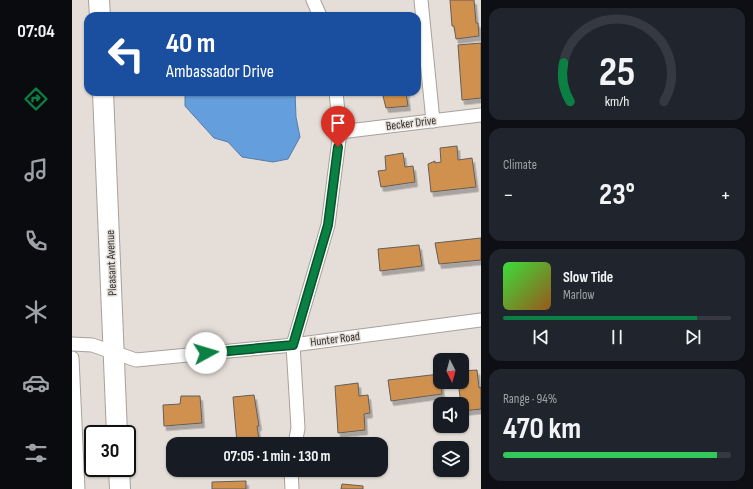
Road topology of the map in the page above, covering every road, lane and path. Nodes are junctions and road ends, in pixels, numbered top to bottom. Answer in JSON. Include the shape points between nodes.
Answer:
{"nodes":[{"id":1,"x":99,"y":0,"type":"edge"},
{"id":2,"x":313,"y":0,"type":"edge"},
{"id":3,"x":421,"y":0,"type":"edge"},
{"id":4,"x":100,"y":12,"type":"edge"},
{"id":5,"x":318,"y":12,"type":"edge"},
{"id":6,"x":103,"y":96,"type":"edge"},
{"id":7,"x":336,"y":96,"type":"edge"},
{"id":8,"x":481,"y":115,"type":"edge"},
{"id":9,"x":433,"y":121,"type":"junction"},
{"id":10,"x":340,"y":132,"type":"junction"},
{"id":11,"x":481,"y":320,"type":"edge"},
{"id":12,"x":72,"y":344,"type":"edge"},
{"id":13,"x":293,"y":345,"type":"junction"},
{"id":14,"x":114,"y":353,"type":"junction"},
{"id":15,"x":72,"y":358,"type":"edge"},
{"id":16,"x":118,"y":425,"type":"edge"},
{"id":17,"x":296,"y":437,"type":"edge"},
{"id":18,"x":119,"y":477,"type":"edge"},
{"id":19,"x":291,"y":477,"type":"edge"},
{"id":20,"x":78,"y":489,"type":"edge"},
{"id":21,"x":120,"y":489,"type":"edge"},
{"id":22,"x":292,"y":489,"type":"edge"}],
"edges":[{"from":1,"to":4,"type":"main road"},
{"from":2,"to":5,"type":"street"},
{"from":3,"to":9,"type":"street"},
{"from":6,"to":14,"type":"main road","name":"Pleasant Avenue"},
{"from":7,"to":10,"type":"street"},
{"from":8,"to":9,"type":"street","name":"Becker Drive"},
{"from":9,"to":10,"type":"street","name":"Becker Drive"},
{"from":10,"to":13,"type":"street","via":[[328,225]]},
{"from":11,"to":13,"type":"street","name":"Hunter Road"},
{"from":12,"to":14,"type":"street","name":"Hunter Road","via":[[92,344]]},
{"from":13,"to":14,"type":"street","name":"Hunter Road","via":[[136,360]]},
{"from":13,"to":17,"type":"street","via":[[298,428]]},
{"from":14,"to":16,"type":"main road","name":"Pleasant Avenue"},
{"from":15,"to":20,"type":"street"},
{"from":18,"to":21,"type":"main road"},
{"from":19,"to":22,"type":"street"}]}
